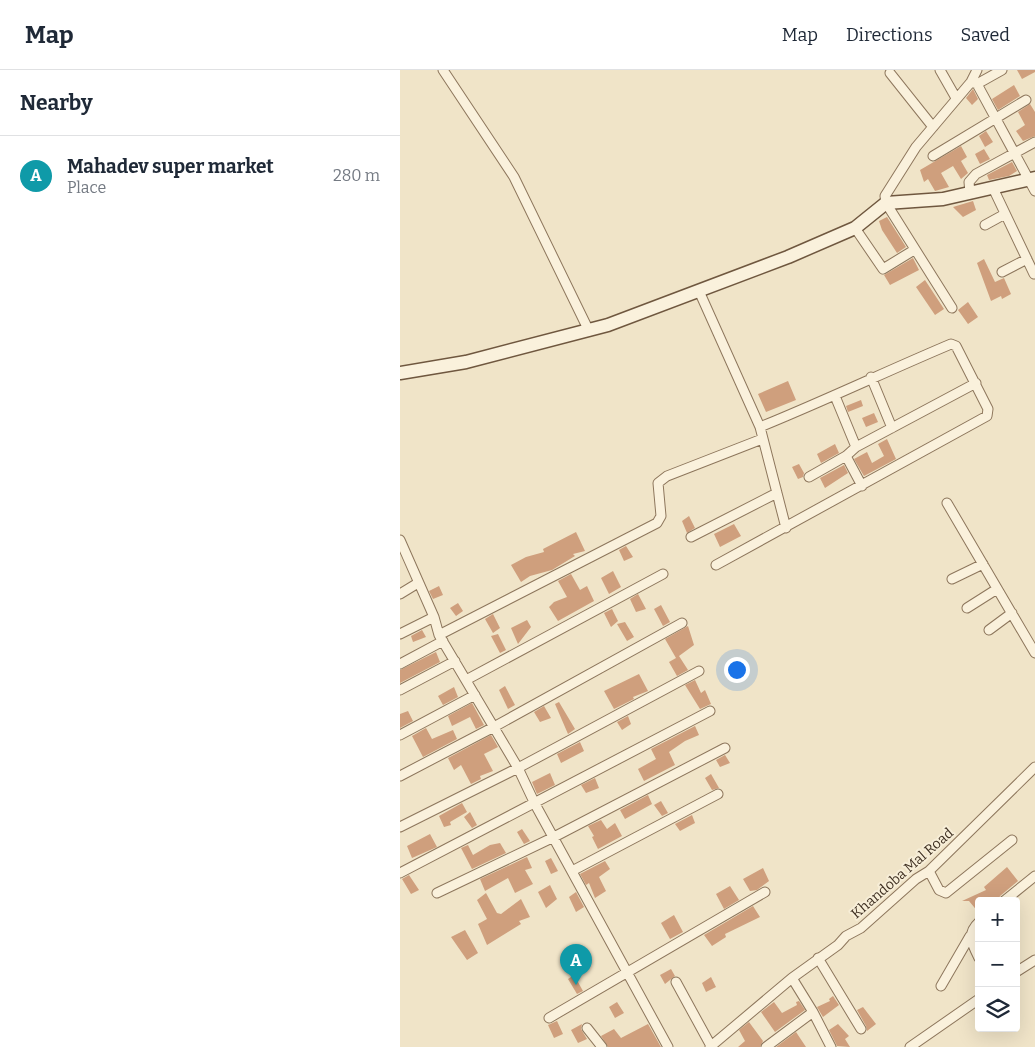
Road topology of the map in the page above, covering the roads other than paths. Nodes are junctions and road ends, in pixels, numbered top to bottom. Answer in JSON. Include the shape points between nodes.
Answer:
{"nodes":[{"id":1,"x":443,"y":70,"type":"edge"},
{"id":2,"x":940,"y":70,"type":"edge"},
{"id":3,"x":977,"y":70,"type":"edge"},
{"id":4,"x":1002,"y":70,"type":"edge"},
{"id":5,"x":890,"y":73,"type":"dead end"},
{"id":6,"x":974,"y":83,"type":"junction"},
{"id":7,"x":956,"y":98,"type":"junction"},
{"id":8,"x":1026,"y":100,"type":"dead end"},
{"id":9,"x":995,"y":118,"type":"junction"},
{"id":10,"x":933,"y":127,"type":"junction"},
{"id":11,"x":1035,"y":142,"type":"edge"},
{"id":12,"x":1014,"y":153,"type":"junction"},
{"id":13,"x":932,"y":156,"type":"dead end"},
{"id":14,"x":1032,"y":179,"type":"edge"},
{"id":15,"x":993,"y":188,"type":"junction"},
{"id":16,"x":1035,"y":192,"type":"edge"},
{"id":17,"x":970,"y":193,"type":"junction"},
{"id":18,"x":886,"y":203,"type":"junction"},
{"id":19,"x":1006,"y":214,"type":"junction"},
{"id":20,"x":985,"y":224,"type":"dead end"},
{"id":21,"x":855,"y":228,"type":"junction"},
{"id":22,"x":914,"y":250,"type":"junction"},
{"id":23,"x":1027,"y":259,"type":"junction"},
{"id":24,"x":1002,"y":272,"type":"dead end"},
{"id":25,"x":1034,"y":274,"type":"edge"},
{"id":26,"x":699,"y":291,"type":"junction"},
{"id":27,"x":952,"y":308,"type":"dead end"},
{"id":28,"x":589,"y":331,"type":"junction"},
{"id":29,"x":400,"y":373,"type":"edge"},
{"id":30,"x":871,"y":377,"type":"junction"},
{"id":31,"x":976,"y":383,"type":"junction"},
{"id":32,"x":835,"y":396,"type":"junction"},
{"id":33,"x":760,"y":427,"type":"junction"},
{"id":34,"x":892,"y":428,"type":"junction"},
{"id":35,"x":762,"y":439,"type":"junction"},
{"id":36,"x":856,"y":447,"type":"junction"},
{"id":37,"x":846,"y":456,"type":"junction"},
{"id":38,"x":809,"y":477,"type":"dead end"},
{"id":39,"x":862,"y":486,"type":"junction"},
{"id":40,"x":778,"y":492,"type":"junction"},
{"id":41,"x":947,"y":504,"type":"dead end"},
{"id":42,"x":786,"y":528,"type":"junction"},
{"id":43,"x":691,"y":537,"type":"dead end"},
{"id":44,"x":400,"y":540,"type":"edge"},
{"id":45,"x":404,"y":562,"type":"edge"},
{"id":46,"x":982,"y":564,"type":"junction"},
{"id":47,"x":716,"y":565,"type":"dead end"},
{"id":48,"x":664,"y":574,"type":"dead end"},
{"id":49,"x":952,"y":579,"type":"dead end"},
{"id":50,"x":418,"y":583,"type":"junction"},
{"id":51,"x":997,"y":589,"type":"junction"},
{"id":52,"x":400,"y":594,"type":"edge"},
{"id":53,"x":967,"y":608,"type":"dead end"},
{"id":54,"x":1012,"y":613,"type":"junction"},
{"id":55,"x":434,"y":617,"type":"junction"},
{"id":56,"x":682,"y":623,"type":"dead end"},
{"id":57,"x":989,"y":630,"type":"dead end"},
{"id":58,"x":400,"y":634,"type":"edge"},
{"id":59,"x":441,"y":638,"type":"junction"},
{"id":60,"x":1035,"y":653,"type":"edge"},
{"id":61,"x":455,"y":661,"type":"junction"},
{"id":62,"x":400,"y":664,"type":"edge"},
{"id":63,"x":699,"y":671,"type":"dead end"},
{"id":64,"x":466,"y":680,"type":"junction"},
{"id":65,"x":400,"y":690,"type":"edge"},
{"id":66,"x":475,"y":694,"type":"junction"},
{"id":67,"x":710,"y":711,"type":"dead end"},
{"id":68,"x":492,"y":728,"type":"junction"},
{"id":69,"x":400,"y":735,"type":"edge"},
{"id":70,"x":725,"y":748,"type":"dead end"},
{"id":71,"x":518,"y":768,"type":"junction"},
{"id":72,"x":1035,"y":768,"type":"edge"},
{"id":73,"x":400,"y":776,"type":"edge"},
{"id":74,"x":718,"y":794,"type":"dead end"},
{"id":75,"x":534,"y":804,"type":"junction"},
{"id":76,"x":400,"y":827,"type":"edge"},
{"id":77,"x":554,"y":837,"type":"junction"},
{"id":78,"x":1012,"y":840,"type":"dead end"},
{"id":79,"x":572,"y":871,"type":"junction"},
{"id":80,"x":929,"y":871,"type":"junction"},
{"id":81,"x":400,"y":873,"type":"edge"},
{"id":82,"x":1035,"y":876,"type":"edge"},
{"id":83,"x":765,"y":892,"type":"dead end"},
{"id":84,"x":437,"y":894,"type":"dead end"},
{"id":85,"x":1009,"y":897,"type":"edge"},
{"id":86,"x":975,"y":926,"type":"edge"},
{"id":87,"x":970,"y":936,"type":"junction"},
{"id":88,"x":975,"y":948,"type":"edge"},
{"id":89,"x":818,"y":958,"type":"junction"},
{"id":90,"x":1035,"y":960,"type":"edge"},
{"id":91,"x":1020,"y":969,"type":"edge"},
{"id":92,"x":628,"y":973,"type":"junction"},
{"id":93,"x":792,"y":978,"type":"junction"},
{"id":94,"x":676,"y":982,"type":"dead end"},
{"id":95,"x":941,"y":986,"type":"dead end"},
{"id":96,"x":975,"y":1002,"type":"edge"},
{"id":97,"x":813,"y":1012,"type":"junction"},
{"id":98,"x":549,"y":1018,"type":"dead end"},
{"id":99,"x":587,"y":1028,"type":"dead end"},
{"id":100,"x":861,"y":1030,"type":"dead end"},
{"id":101,"x":829,"y":1046,"type":"edge"},
{"id":102,"x":602,"y":1047,"type":"edge"},
{"id":103,"x":668,"y":1047,"type":"edge"},
{"id":104,"x":711,"y":1047,"type":"edge"},
{"id":105,"x":766,"y":1047,"type":"edge"},
{"id":106,"x":910,"y":1047,"type":"edge"}],
"edges":[{"from":1,"to":28,"type":"street","via":[[514,177]]},
{"from":2,"to":7,"type":"street"},
{"from":3,"to":6,"type":"street"},
{"from":4,"to":6,"type":"street"},
{"from":5,"to":10,"type":"street"},
{"from":6,"to":7,"type":"street"},
{"from":6,"to":9,"type":"street"},
{"from":7,"to":10,"type":"street"},
{"from":8,"to":9,"type":"street"},
{"from":9,"to":12,"type":"street"},
{"from":9,"to":13,"type":"street"},
{"from":10,"to":18,"type":"street","via":[[886,193]]},
{"from":11,"to":12,"type":"street"},
{"from":12,"to":14,"type":"street"},
{"from":12,"to":17,"type":"street","via":[[971,178]]},
{"from":14,"to":15,"type":"street"},
{"from":14,"to":16,"type":"street"},
{"from":15,"to":17,"type":"street"},
{"from":15,"to":19,"type":"street"},
{"from":17,"to":18,"type":"street","via":[[943,199]]},
{"from":18,"to":21,"type":"street"},
{"from":18,"to":22,"type":"street"},
{"from":19,"to":20,"type":"street"},
{"from":19,"to":23,"type":"street"},
{"from":21,"to":22,"type":"street","via":[[883,270]]},
{"from":21,"to":26,"type":"street"},
{"from":22,"to":27,"type":"street"},
{"from":23,"to":24,"type":"street"},
{"from":23,"to":25,"type":"street"},
{"from":26,"to":28,"type":"street"},
{"from":26,"to":33,"type":"street"},
{"from":28,"to":29,"type":"street","via":[[466,362]]},
{"from":30,"to":31,"type":"street","via":[[954,344]]},
{"from":30,"to":32,"type":"street"},
{"from":30,"to":34,"type":"street"},
{"from":31,"to":34,"type":"street"},
{"from":31,"to":39,"type":"street","via":[[988,409],[987,416]]},
{"from":32,"to":33,"type":"street"},
{"from":32,"to":36,"type":"street"},
{"from":33,"to":35,"type":"street"},
{"from":34,"to":36,"type":"street"},
{"from":35,"to":40,"type":"street"},
{"from":35,"to":59,"type":"street","via":[[667,476],[658,483],[661,516],[657,523]]},
{"from":36,"to":37,"type":"street"},
{"from":37,"to":38,"type":"street"},
{"from":37,"to":39,"type":"street"},
{"from":39,"to":42,"type":"street"},
{"from":40,"to":42,"type":"street"},
{"from":40,"to":43,"type":"street"},
{"from":41,"to":46,"type":"street"},
{"from":42,"to":47,"type":"street"},
{"from":44,"to":45,"type":"street"},
{"from":45,"to":50,"type":"street"},
{"from":46,"to":49,"type":"street"},
{"from":46,"to":51,"type":"street"},
{"from":48,"to":64,"type":"street"},
{"from":50,"to":52,"type":"street"},
{"from":50,"to":55,"type":"street"},
{"from":51,"to":53,"type":"street"},
{"from":51,"to":54,"type":"street"},
{"from":54,"to":57,"type":"street"},
{"from":54,"to":60,"type":"street"},
{"from":55,"to":58,"type":"street"},
{"from":55,"to":59,"type":"street"},
{"from":56,"to":68,"type":"street"},
{"from":59,"to":61,"type":"street"},
{"from":59,"to":62,"type":"street"},
{"from":61,"to":64,"type":"street"},
{"from":61,"to":65,"type":"street"},
{"from":63,"to":71,"type":"street"},
{"from":64,"to":66,"type":"street"},
{"from":66,"to":68,"type":"street"},
{"from":66,"to":69,"type":"street"},
{"from":67,"to":75,"type":"street"},
{"from":68,"to":71,"type":"street"},
{"from":68,"to":73,"type":"street"},
{"from":70,"to":77,"type":"street"},
{"from":71,"to":75,"type":"street"},
{"from":71,"to":76,"type":"street"},
{"from":72,"to":80,"type":"street","name":"Khandoba Mal Road"},
{"from":74,"to":79,"type":"street"},
{"from":75,"to":77,"type":"street"},
{"from":75,"to":81,"type":"street"},
{"from":77,"to":79,"type":"street"},
{"from":77,"to":84,"type":"street"},
{"from":78,"to":80,"type":"street","via":[[946,893],[938,890]]},
{"from":79,"to":92,"type":"street"},
{"from":80,"to":89,"type":"street","name":"Khandoba Mal Road","via":[[861,928]]},
{"from":82,"to":85,"type":"street"},
{"from":83,"to":92,"type":"street"},
{"from":86,"to":87,"type":"street"},
{"from":87,"to":88,"type":"street"},
{"from":87,"to":95,"type":"street"},
{"from":89,"to":93,"type":"street","name":"Khandoba Mal Road"},
{"from":89,"to":100,"type":"street"},
{"from":90,"to":91,"type":"street"},
{"from":92,"to":98,"type":"street"},
{"from":92,"to":103,"type":"street"},
{"from":93,"to":97,"type":"street"},
{"from":93,"to":104,"type":"street","name":"Khandoba Mal Road"},
{"from":94,"to":104,"type":"street"},
{"from":96,"to":106,"type":"street"},
{"from":97,"to":101,"type":"street"},
{"from":97,"to":105,"type":"street"},
{"from":99,"to":102,"type":"street"}]}
